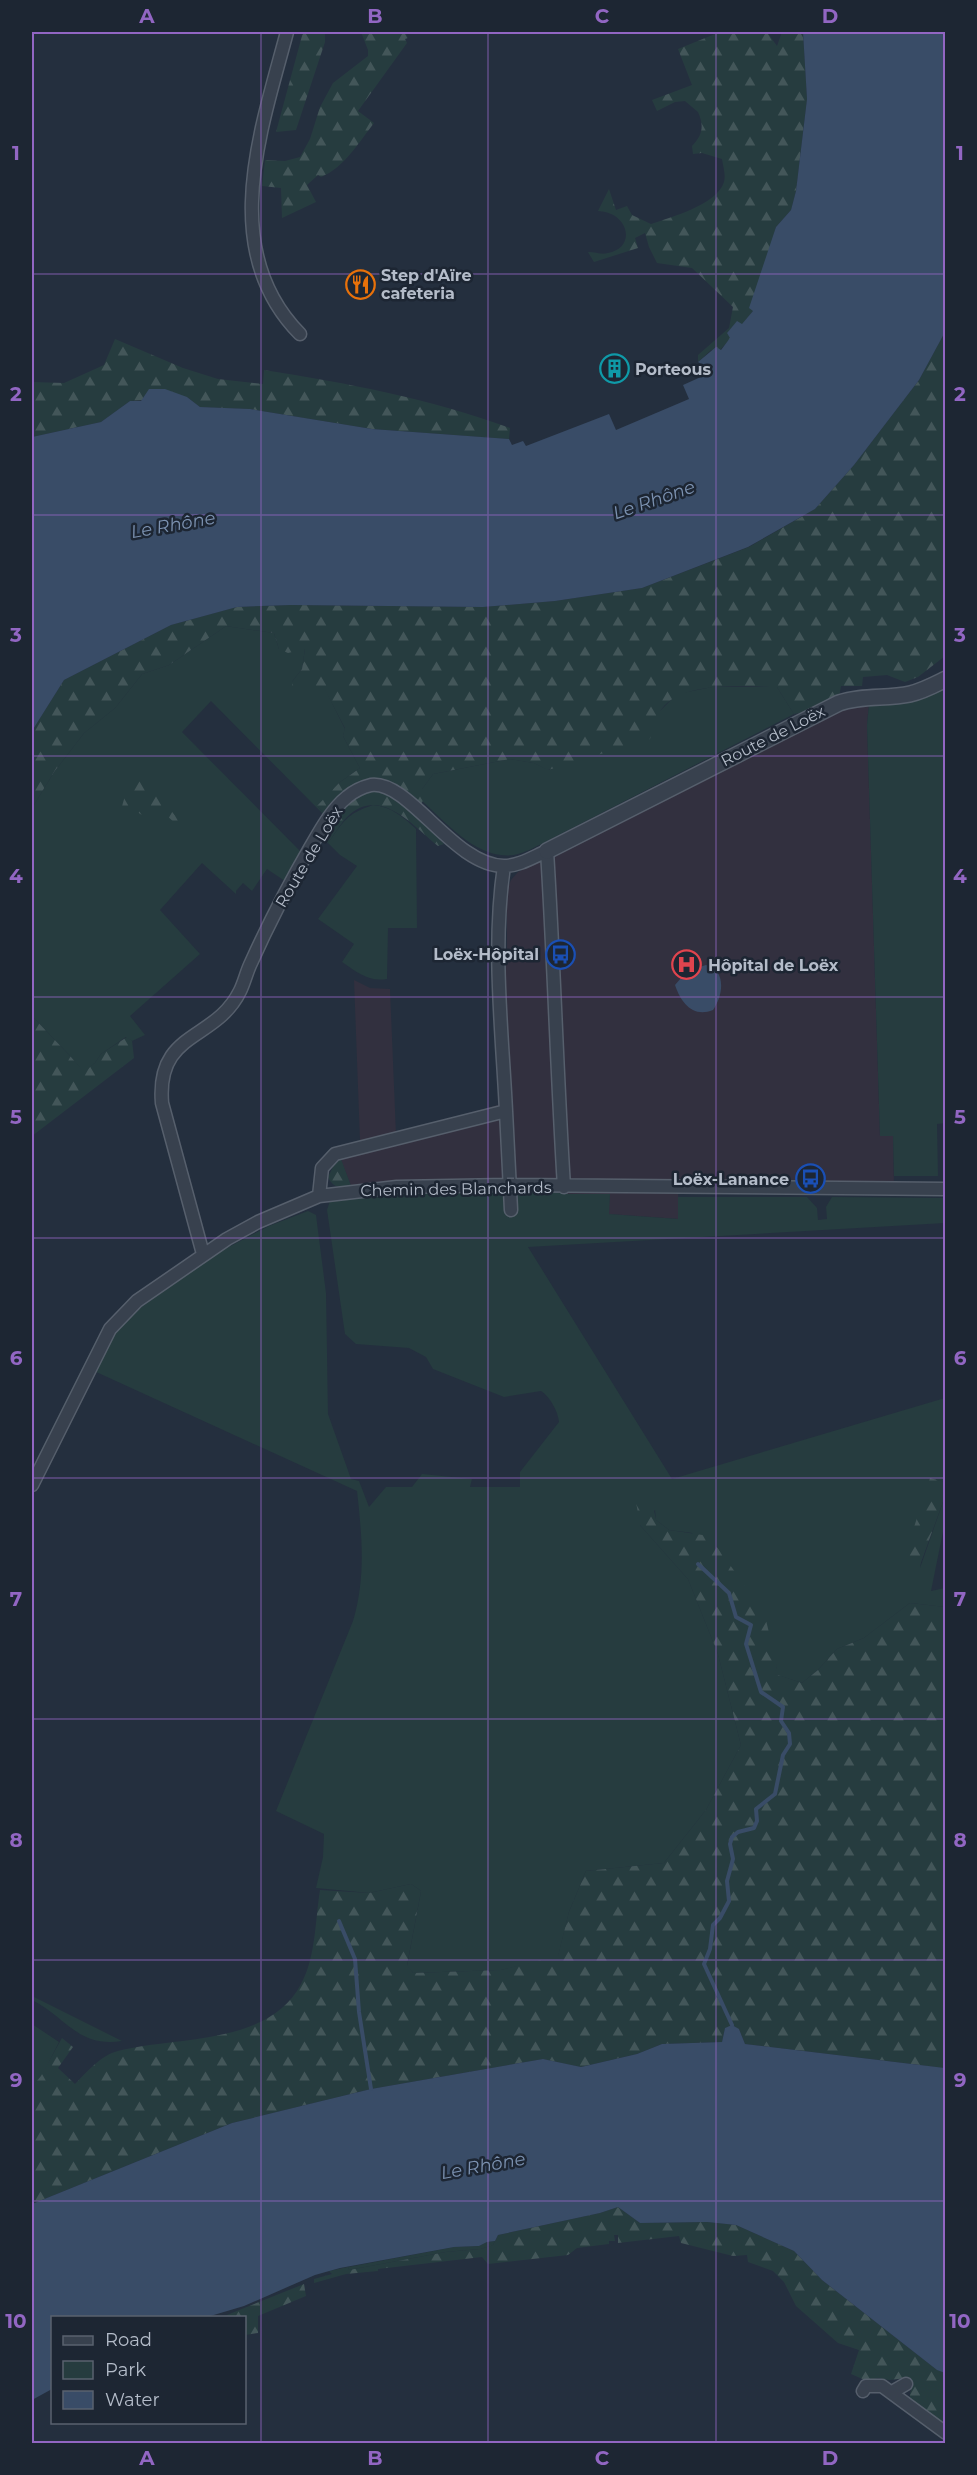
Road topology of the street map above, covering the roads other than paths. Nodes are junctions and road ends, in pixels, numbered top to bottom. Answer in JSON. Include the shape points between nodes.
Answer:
{"nodes":[{"id":1,"x":287,"y":32,"type":"edge"},
{"id":2,"x":300,"y":334,"type":"dead end"},
{"id":3,"x":945,"y":679,"type":"edge"},
{"id":4,"x":547,"y":851,"type":"junction"},
{"id":5,"x":504,"y":866,"type":"junction"},
{"id":6,"x":506,"y":1111,"type":"junction"},
{"id":7,"x":564,"y":1187,"type":"junction"},
{"id":8,"x":945,"y":1189,"type":"edge"},
{"id":9,"x":319,"y":1196,"type":"junction"},
{"id":10,"x":511,"y":1210,"type":"dead end"},
{"id":11,"x":203,"y":1254,"type":"junction"},
{"id":12,"x":32,"y":1485,"type":"edge"},
{"id":13,"x":906,"y":2384,"type":"dead end"},
{"id":14,"x":863,"y":2391,"type":"dead end"},
{"id":15,"x":891,"y":2392,"type":"junction"},
{"id":16,"x":945,"y":2433,"type":"edge"}],
"edges":[{"from":1,"to":2,"type":"street","via":[[263,122],[250,207],[266,285],[274,303]]},
{"from":3,"to":4,"type":"street","name":"Route de Loëx","via":[[909,694],[839,703]]},
{"from":4,"to":5,"type":"street","name":"Route de Loëx"},
{"from":4,"to":7,"type":"street"},
{"from":5,"to":6,"type":"street","via":[[498,907],[498,950]]},
{"from":5,"to":11,"type":"street","name":"Route de Loëx","via":[[453,842],[390,788],[375,785],[360,789],[347,796],[333,813],[286,891],[231,1005],[214,1023],[185,1040],[163,1074],[162,1102]]},
{"from":6,"to":9,"type":"street","via":[[335,1154],[322,1168]]},
{"from":6,"to":10,"type":"street"},
{"from":7,"to":8,"type":"street","name":"Chemin des Blanchards"},
{"from":7,"to":9,"type":"street","name":"Chemin des Blanchards","via":[[397,1187]]},
{"from":9,"to":11,"type":"street","name":"Chemin des Blanchards","via":[[258,1222]]},
{"from":11,"to":12,"type":"street","name":"Chemin des Blanchards","via":[[137,1301],[110,1329]]},
{"from":13,"to":15,"type":"street"},
{"from":14,"to":15,"type":"street","via":[[867,2386],[882,2386]]},
{"from":15,"to":16,"type":"street"}]}
